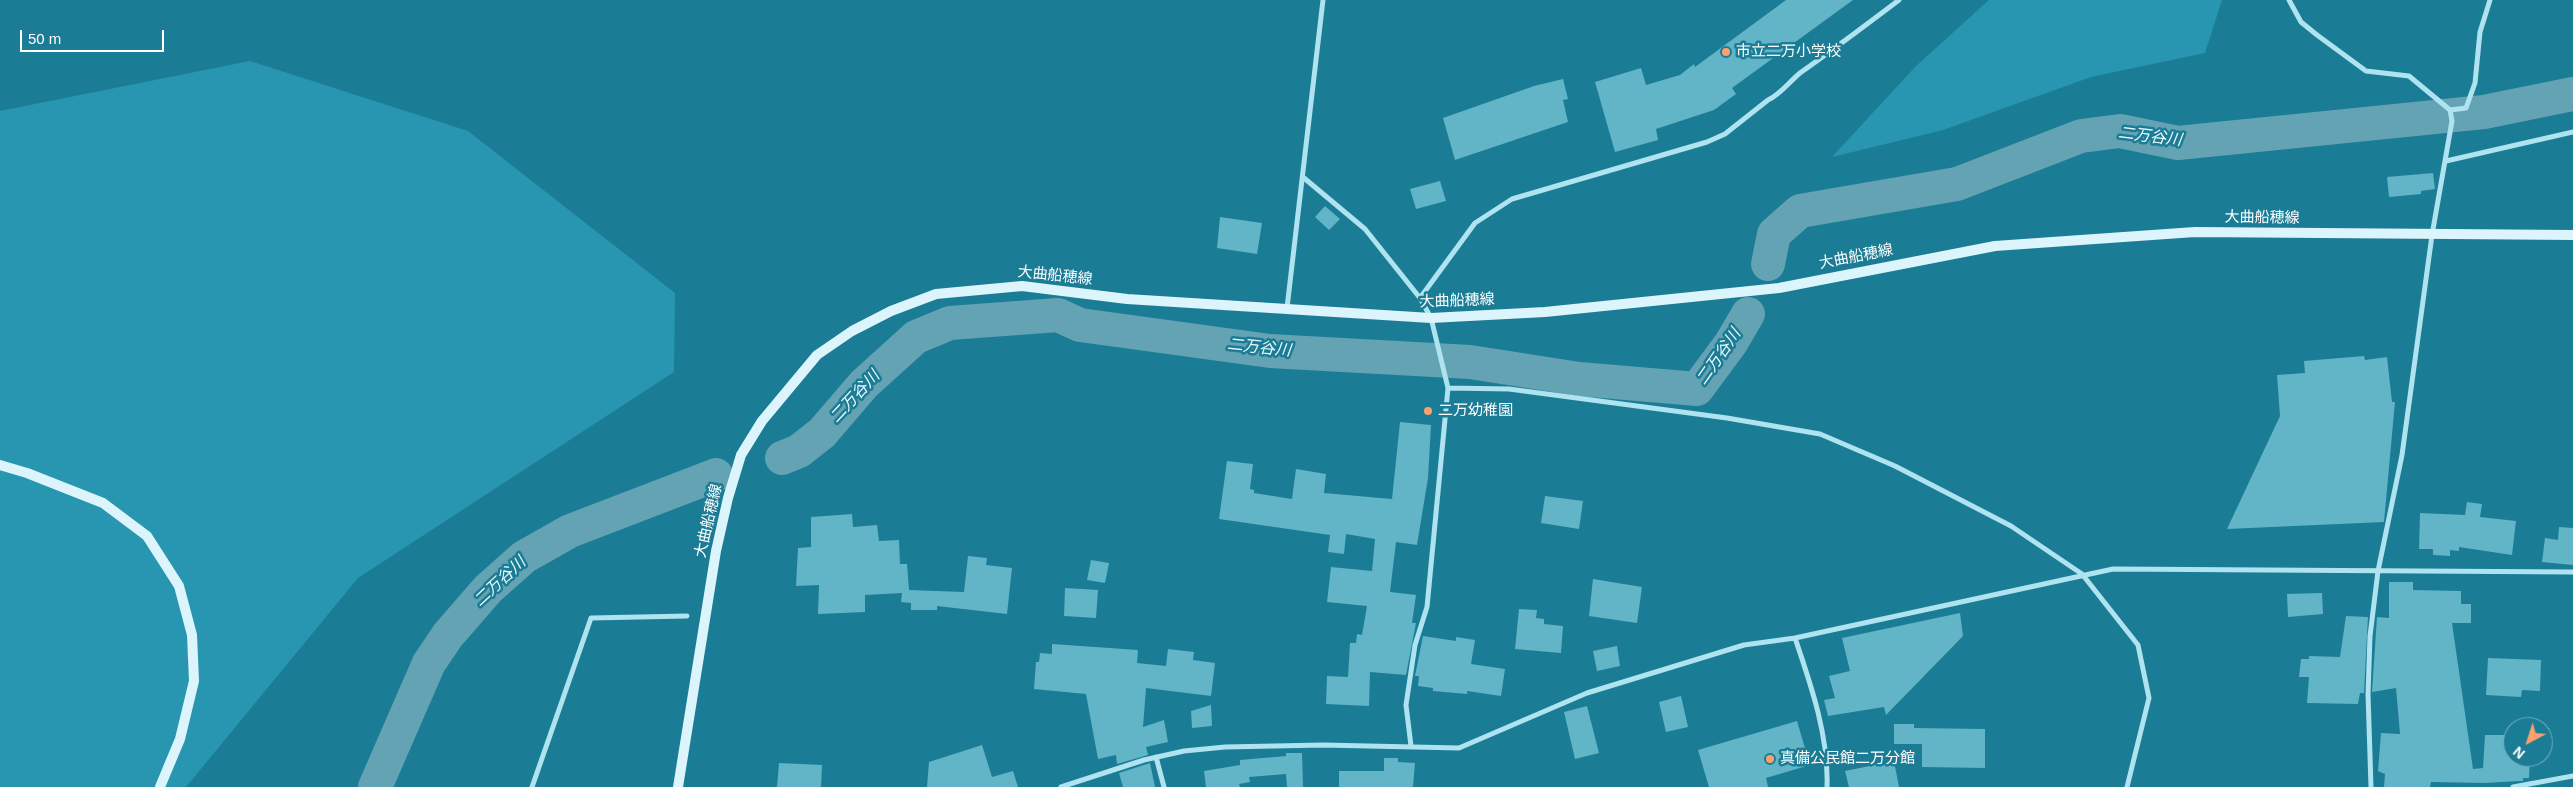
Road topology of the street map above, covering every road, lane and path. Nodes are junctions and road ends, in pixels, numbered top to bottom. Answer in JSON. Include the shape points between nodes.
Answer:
{"nodes":[{"id":1,"x":1323,"y":0,"type":"edge"},
{"id":2,"x":1899,"y":0,"type":"edge"},
{"id":3,"x":2289,"y":0,"type":"edge"},
{"id":4,"x":2490,"y":0,"type":"edge"},
{"id":5,"x":2450,"y":110,"type":"junction"},
{"id":6,"x":2573,"y":132,"type":"edge"},
{"id":7,"x":2446,"y":161,"type":"junction"},
{"id":8,"x":1304,"y":178,"type":"junction"},
{"id":9,"x":2573,"y":234,"type":"edge"},
{"id":10,"x":2432,"y":235,"type":"junction"},
{"id":11,"x":1420,"y":298,"type":"junction"},
{"id":12,"x":1287,"y":308,"type":"junction"},
{"id":13,"x":1431,"y":318,"type":"junction"},
{"id":14,"x":1448,"y":388,"type":"junction"},
{"id":15,"x":0,"y":465,"type":"edge"},
{"id":16,"x":2378,"y":571,"type":"junction"},
{"id":17,"x":2573,"y":572,"type":"edge"},
{"id":18,"x":2082,"y":574,"type":"junction"},
{"id":19,"x":687,"y":616,"type":"dead end"},
{"id":20,"x":1795,"y":638,"type":"junction"},
{"id":21,"x":1411,"y":746,"type":"junction"},
{"id":22,"x":1156,"y":757,"type":"junction"},
{"id":23,"x":2573,"y":776,"type":"edge"},
{"id":24,"x":160,"y":787,"type":"edge"},
{"id":25,"x":532,"y":787,"type":"edge"},
{"id":26,"x":678,"y":787,"type":"edge"},
{"id":27,"x":1061,"y":787,"type":"edge"},
{"id":28,"x":1164,"y":787,"type":"edge"},
{"id":29,"x":1827,"y":787,"type":"edge"},
{"id":30,"x":2127,"y":787,"type":"edge"},
{"id":31,"x":2371,"y":787,"type":"edge"},
{"id":32,"x":2513,"y":787,"type":"edge"}],
"edges":[{"from":1,"to":8,"type":"street"},
{"from":2,"to":11,"type":"street","via":[[1725,134],[1512,198],[1475,224]]},
{"from":3,"to":5,"type":"street","via":[[2301,22],[2366,71],[2409,76]]},
{"from":4,"to":5,"type":"street","via":[[2480,32],[2475,83],[2466,108]]},
{"from":5,"to":7,"type":"street","via":[[2452,121]]},
{"from":6,"to":7,"type":"street"},
{"from":7,"to":10,"type":"street"},
{"from":8,"to":11,"type":"street","via":[[1365,229]]},
{"from":8,"to":12,"type":"street"},
{"from":9,"to":10,"type":"main road","name":"大曲船穂線"},
{"from":10,"to":13,"type":"main road","name":"大曲船穂線","via":[[2194,232],[1995,246],[1779,288],[1545,312]]},
{"from":10,"to":16,"type":"street","via":[[2402,455]]},
{"from":11,"to":13,"type":"street"},
{"from":12,"to":13,"type":"main road","name":"大曲船穂線"},
{"from":12,"to":26,"type":"main road","name":"大曲船穂線","via":[[1127,299],[1022,286],[978,289],[936,294],[890,311],[817,355],[762,421],[741,455],[716,551]]},
{"from":13,"to":14,"type":"street"},
{"from":14,"to":18,"type":"street","via":[[1509,389],[1727,418],[1820,434],[1895,466],[2011,526]]},
{"from":14,"to":21,"type":"street","via":[[1427,607],[1415,646],[1406,705]]},
{"from":15,"to":24,"type":"main road","via":[[103,503],[146,536],[178,586],[192,635],[194,681],[180,739]]},
{"from":16,"to":17,"type":"street"},
{"from":16,"to":18,"type":"street","via":[[2132,568]]},
{"from":16,"to":31,"type":"street","via":[[2370,636],[2368,694]]},
{"from":18,"to":20,"type":"street","via":[[1980,600],[1860,622]]},
{"from":18,"to":30,"type":"street","via":[[2138,645],[2149,698]]},
{"from":19,"to":25,"type":"street","via":[[591,618]]},
{"from":20,"to":21,"type":"street","via":[[1744,645],[1588,693],[1459,748]]},
{"from":20,"to":29,"type":"street","via":[[1822,731]]},
{"from":21,"to":22,"type":"street","via":[[1225,747]]},
{"from":22,"to":27,"type":"street"},
{"from":22,"to":28,"type":"street"},
{"from":23,"to":32,"type":"street"}]}
